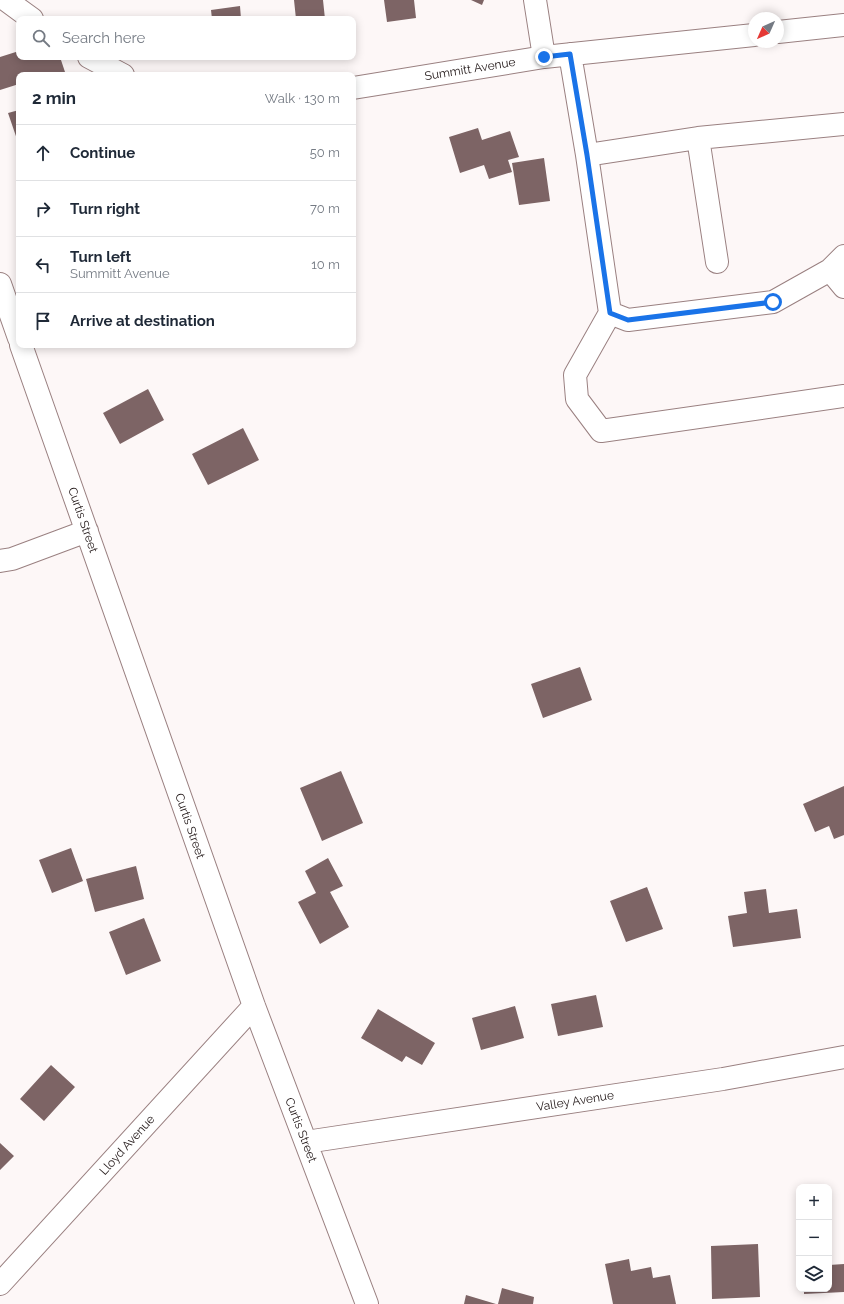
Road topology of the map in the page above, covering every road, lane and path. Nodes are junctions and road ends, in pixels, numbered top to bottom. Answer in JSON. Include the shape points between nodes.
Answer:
{"nodes":[{"id":1,"x":6,"y":0,"type":"edge"},
{"id":2,"x":535,"y":0,"type":"edge"},
{"id":3,"x":28,"y":16,"type":"edge"},
{"id":4,"x":844,"y":25,"type":"edge"},
{"id":5,"x":784,"y":31,"type":"edge"},
{"id":6,"x":748,"y":36,"type":"edge"},
{"id":7,"x":570,"y":54,"type":"junction"},
{"id":8,"x":544,"y":57,"type":"junction"},
{"id":9,"x":95,"y":60,"type":"edge"},
{"id":10,"x":117,"y":72,"type":"edge"},
{"id":11,"x":356,"y":88,"type":"edge"},
{"id":12,"x":844,"y":124,"type":"edge"},
{"id":13,"x":698,"y":138,"type":"junction"},
{"id":14,"x":587,"y":155,"type":"junction"},
{"id":15,"x":717,"y":262,"type":"dead end"},
{"id":16,"x":837,"y":263,"type":"edge"},
{"id":17,"x":0,"y":284,"type":"edge"},
{"id":18,"x":844,"y":287,"type":"edge"},
{"id":19,"x":610,"y":313,"type":"junction"},
{"id":20,"x":16,"y":329,"type":"edge"},
{"id":21,"x":22,"y":348,"type":"edge"},
{"id":22,"x":844,"y":396,"type":"edge"},
{"id":23,"x":86,"y":531,"type":"junction"},
{"id":24,"x":0,"y":561,"type":"edge"},
{"id":25,"x":254,"y":1006,"type":"junction"},
{"id":26,"x":844,"y":1057,"type":"edge"},
{"id":27,"x":306,"y":1142,"type":"junction"},
{"id":28,"x":0,"y":1284,"type":"edge"},
{"id":29,"x":367,"y":1304,"type":"edge"}],
"edges":[{"from":1,"to":3,"type":"street"},
{"from":2,"to":8,"type":"street"},
{"from":4,"to":5,"type":"street"},
{"from":6,"to":7,"type":"street","name":"Summitt Avenue"},
{"from":7,"to":8,"type":"street","name":"Summitt Avenue"},
{"from":7,"to":14,"type":"street"},
{"from":8,"to":11,"type":"street","name":"Summitt Avenue"},
{"from":9,"to":10,"type":"street"},
{"from":12,"to":13,"type":"street"},
{"from":13,"to":14,"type":"street"},
{"from":13,"to":15,"type":"street"},
{"from":14,"to":19,"type":"street"},
{"from":16,"to":18,"type":"street"},
{"from":16,"to":19,"type":"street","via":[[773,302],[628,320]]},
{"from":17,"to":20,"type":"street"},
{"from":19,"to":22,"type":"street","via":[[575,375],[577,399],[601,431]]},
{"from":21,"to":23,"type":"street","name":"Curtis Street"},
{"from":23,"to":24,"type":"street","via":[[12,559]]},
{"from":23,"to":25,"type":"street","name":"Curtis Street"},
{"from":25,"to":27,"type":"street","name":"Curtis Street"},
{"from":25,"to":28,"type":"street","name":"Lloyd Avenue"},
{"from":26,"to":27,"type":"street","name":"Valley Avenue","via":[[723,1079]]},
{"from":27,"to":29,"type":"street","name":"Curtis Street"}]}
